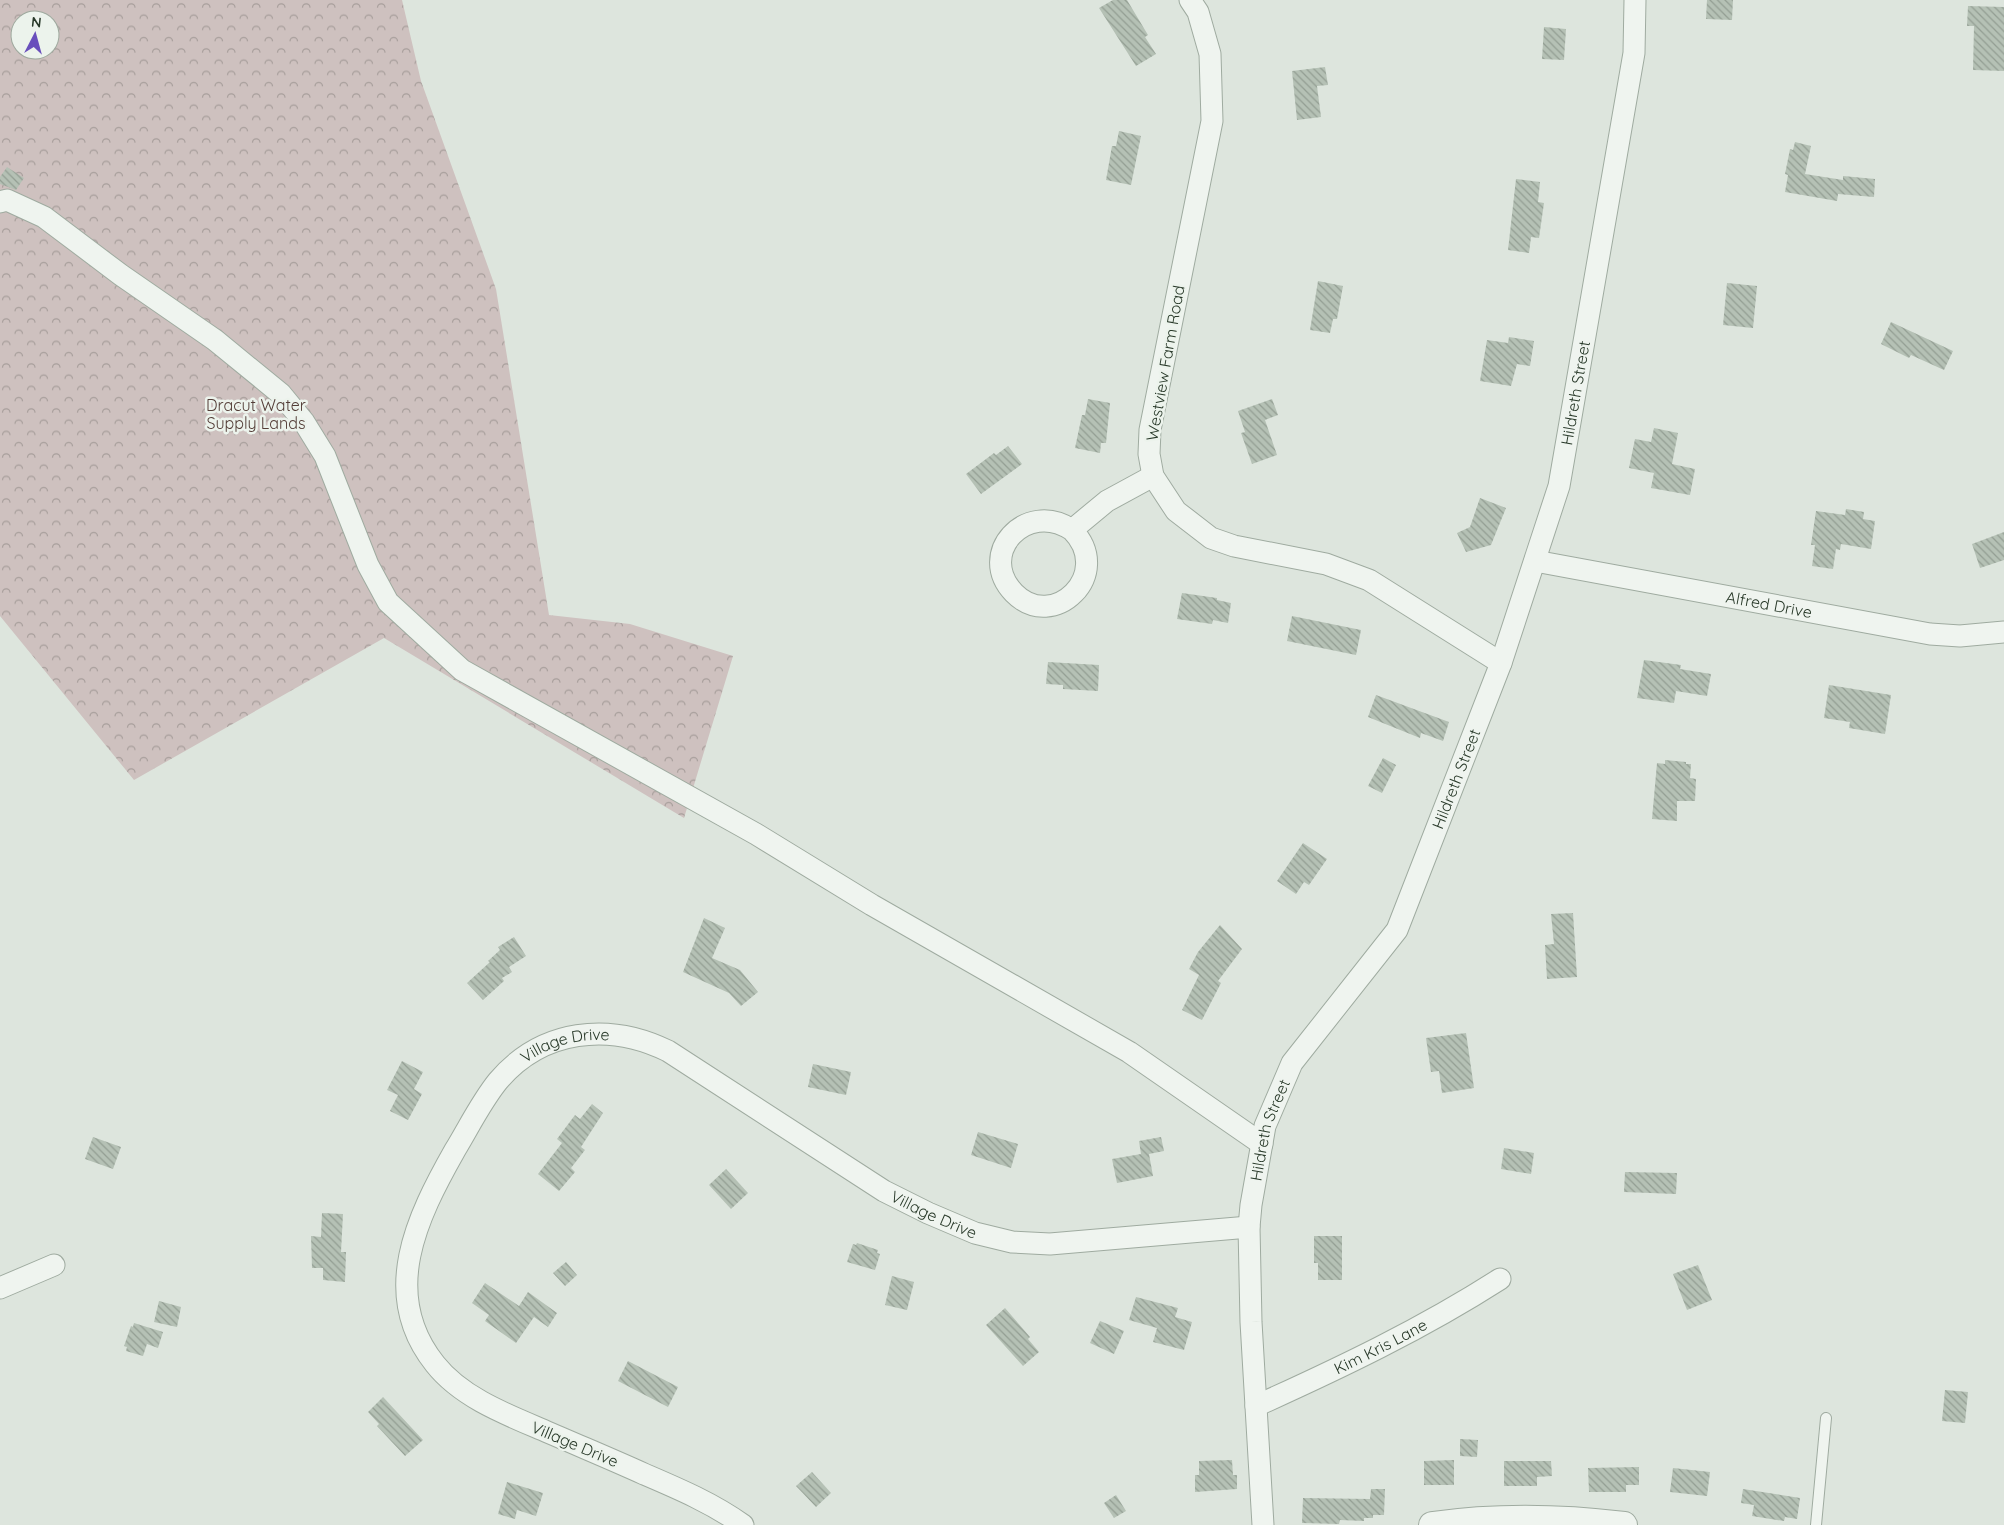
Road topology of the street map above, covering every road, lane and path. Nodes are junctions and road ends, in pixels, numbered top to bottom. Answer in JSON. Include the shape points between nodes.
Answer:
{"nodes":[{"id":1,"x":1190,"y":0,"type":"edge"},
{"id":2,"x":1635,"y":0,"type":"edge"},
{"id":3,"x":0,"y":202,"type":"edge"},
{"id":4,"x":1153,"y":476,"type":"junction"},
{"id":5,"x":1072,"y":530,"type":"junction"},
{"id":6,"x":1535,"y":561,"type":"junction"},
{"id":7,"x":2004,"y":632,"type":"edge"},
{"id":8,"x":1501,"y":663,"type":"junction"},
{"id":9,"x":1262,"y":1144,"type":"junction"},
{"id":10,"x":1249,"y":1227,"type":"junction"},
{"id":11,"x":54,"y":1265,"type":"dead end"},
{"id":12,"x":1500,"y":1279,"type":"dead end"},
{"id":13,"x":0,"y":1288,"type":"edge"},
{"id":14,"x":1256,"y":1406,"type":"junction"},
{"id":15,"x":1826,"y":1418,"type":"dead end"},
{"id":16,"x":743,"y":1525,"type":"edge"},
{"id":17,"x":1263,"y":1525,"type":"edge"},
{"id":18,"x":1432,"y":1525,"type":"edge"},
{"id":19,"x":1624,"y":1525,"type":"edge"},
{"id":20,"x":1816,"y":1525,"type":"edge"}],
"edges":[{"from":1,"to":4,"type":"street","name":"Westview Farm Road","via":[[1198,12],[1210,54],[1212,121],[1150,430],[1149,454]]},
{"from":2,"to":6,"type":"street","name":"Hildreth Street","via":[[1634,54],[1559,486]]},
{"from":3,"to":9,"type":"street","via":[[7,200],[44,218],[215,340],[281,394],[304,422],[325,456],[368,565],[388,602],[462,670],[756,834],[872,905],[1129,1052]]},
{"from":4,"to":5,"type":"street","via":[[1107,501]]},
{"from":4,"to":8,"type":"street","name":"Westview Farm Road","via":[[1176,511],[1211,538],[1234,546],[1326,564],[1369,580]]},
{"from":5,"to":5,"type":"street","via":[[1046,520],[1028,523],[1013,533],[1003,549],[1001,567],[1013,592],[1028,602],[1046,606],[1072,596],[1083,581],[1087,563],[1083,545]]},
{"from":6,"to":7,"type":"street","name":"Alfred Drive","via":[[1930,634],[1960,636]]},
{"from":6,"to":8,"type":"street","name":"Hildreth Street"},
{"from":8,"to":9,"type":"street","name":"Hildreth Street","via":[[1397,930],[1292,1063],[1265,1126]]},
{"from":9,"to":10,"type":"street","name":"Hildreth Street"},
{"from":10,"to":14,"type":"street","name":"Hildreth Street"},
{"from":10,"to":16,"type":"street","name":"Village Drive","via":[[1063,1243],[1000,1240],[951,1224],[884,1191],[668,1051],[649,1042],[609,1033],[588,1034],[554,1042],[529,1054],[503,1076],[486,1098],[420,1216],[410,1250],[407,1280],[410,1310],[419,1339],[446,1376],[486,1403],[695,1496]]},
{"from":11,"to":13,"type":"street"},
{"from":12,"to":14,"type":"street","name":"Kim Kris Lane","via":[[1452,1310],[1361,1358]]},
{"from":14,"to":17,"type":"street","name":"Hildreth Street"},
{"from":15,"to":20,"type":"lane"},
{"from":18,"to":19,"type":"street","via":[[1482,1518],[1535,1518]]}]}
